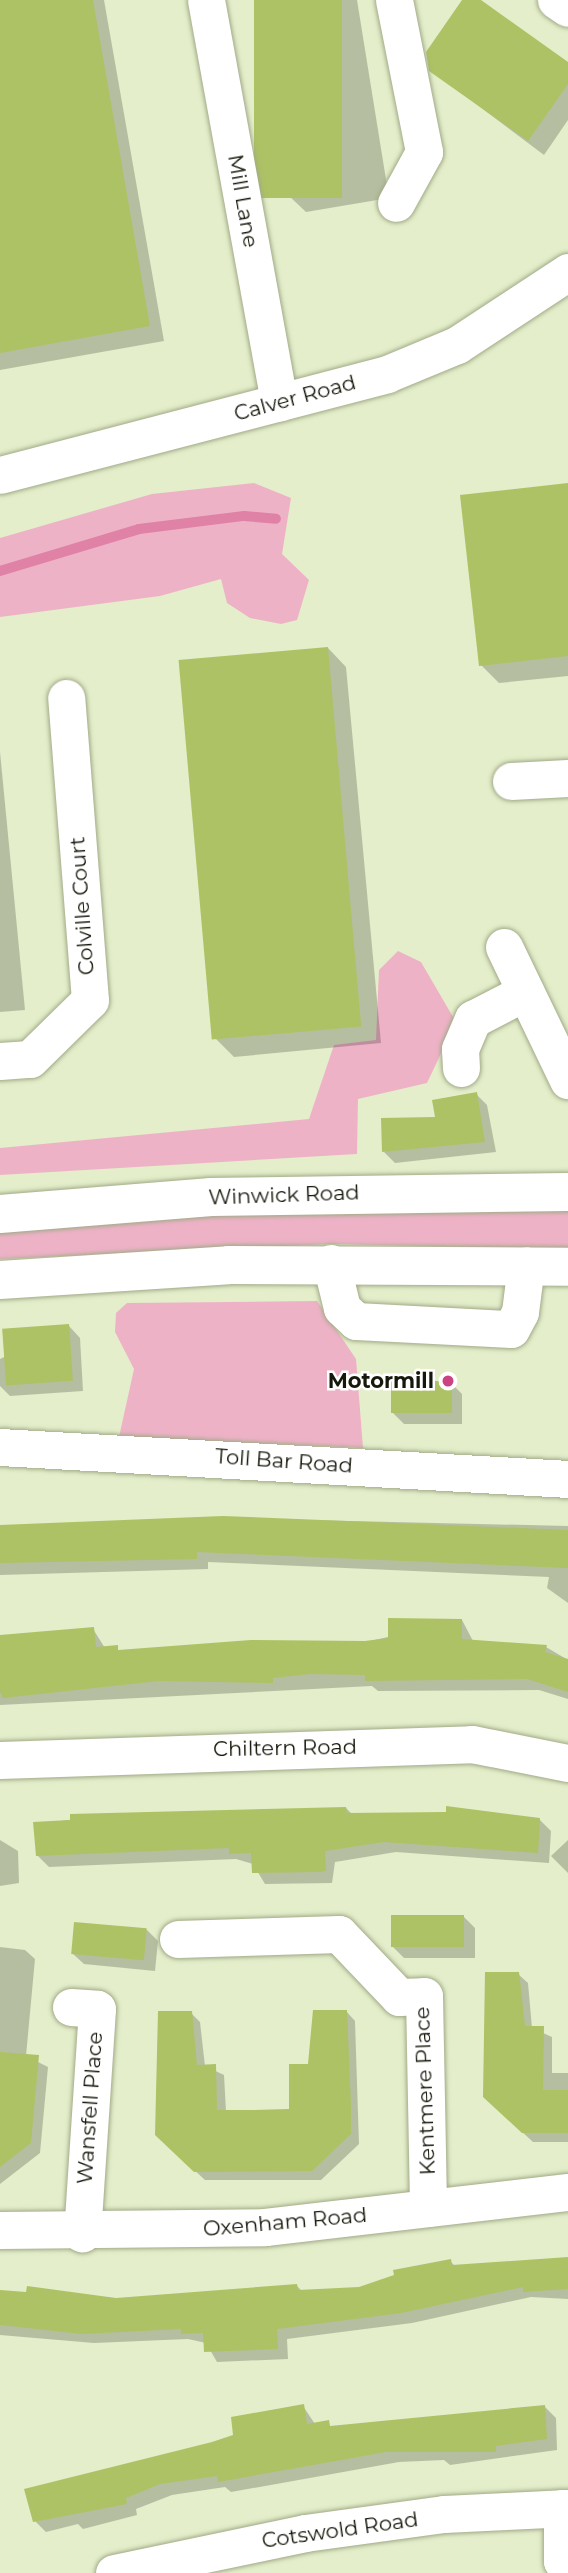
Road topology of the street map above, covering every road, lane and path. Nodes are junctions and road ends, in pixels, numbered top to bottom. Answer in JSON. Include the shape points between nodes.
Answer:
{"nodes":[{"id":1,"x":206,"y":0,"type":"edge"},
{"id":2,"x":394,"y":0,"type":"edge"},
{"id":3,"x":556,"y":0,"type":"edge"},
{"id":4,"x":568,"y":8,"type":"edge"},
{"id":5,"x":396,"y":203,"type":"dead end"},
{"id":6,"x":568,"y":272,"type":"edge"},
{"id":7,"x":279,"y":402,"type":"junction"},
{"id":8,"x":0,"y":475,"type":"edge"},
{"id":9,"x":66,"y":698,"type":"dead end"},
{"id":10,"x":568,"y":778,"type":"edge"},
{"id":11,"x":511,"y":781,"type":"dead end"},
{"id":12,"x":504,"y":947,"type":"dead end"},
{"id":13,"x":525,"y":992,"type":"junction"},
{"id":14,"x":0,"y":1061,"type":"edge"},
{"id":15,"x":461,"y":1068,"type":"dead end"},
{"id":16,"x":568,"y":1080,"type":"edge"},
{"id":17,"x":568,"y":1192,"type":"edge"},
{"id":18,"x":0,"y":1214,"type":"edge"},
{"id":19,"x":331,"y":1263,"type":"junction"},
{"id":20,"x":526,"y":1265,"type":"junction"},
{"id":21,"x":568,"y":1268,"type":"edge"},
{"id":22,"x":0,"y":1279,"type":"edge"},
{"id":23,"x":0,"y":1447,"type":"edge"},
{"id":24,"x":568,"y":1479,"type":"edge"},
{"id":25,"x":0,"y":1760,"type":"edge"},
{"id":26,"x":568,"y":1763,"type":"edge"},
{"id":27,"x":178,"y":1939,"type":"dead end"},
{"id":28,"x":71,"y":2007,"type":"dead end"},
{"id":29,"x":568,"y":2192,"type":"edge"},
{"id":30,"x":428,"y":2208,"type":"junction"},
{"id":31,"x":0,"y":2230,"type":"edge"},
{"id":32,"x":82,"y":2233,"type":"junction"},
{"id":33,"x":565,"y":2508,"type":"edge"},
{"id":34,"x":564,"y":2565,"type":"edge"},
{"id":35,"x":114,"y":2573,"type":"edge"}],
"edges":[{"from":1,"to":7,"type":"street","name":"Mill Lane"},
{"from":2,"to":5,"type":"street","via":[[424,152]]},
{"from":3,"to":4,"type":"street"},
{"from":6,"to":7,"type":"street","name":"Calver Road","via":[[457,345],[387,373]]},
{"from":7,"to":8,"type":"street","name":"Calver Road"},
{"from":9,"to":14,"type":"street","name":"Colville Court","via":[[89,1000],[30,1059]]},
{"from":10,"to":11,"type":"street"},
{"from":12,"to":13,"type":"street"},
{"from":13,"to":15,"type":"street","via":[[473,1019],[460,1049]]},
{"from":13,"to":16,"type":"street"},
{"from":17,"to":18,"type":"highway","name":"Winwick Road","via":[[211,1197]]},
{"from":19,"to":20,"type":"highway"},
{"from":19,"to":20,"type":"street","via":[[342,1308],[356,1321],[511,1329],[520,1312]]},
{"from":19,"to":22,"type":"highway"},
{"from":20,"to":21,"type":"highway"},
{"from":23,"to":24,"type":"street","name":"Toll Bar Road"},
{"from":25,"to":26,"type":"street","name":"Chiltern Road","via":[[472,1744]]},
{"from":27,"to":30,"type":"street","name":"Kentmere Place","via":[[339,1934],[400,1997],[424,1996]]},
{"from":28,"to":32,"type":"street","name":"Wansfell Place","via":[[97,2009]]},
{"from":29,"to":30,"type":"street","name":"Oxenham Road"},
{"from":30,"to":32,"type":"street","name":"Oxenham Road","via":[[265,2227]]},
{"from":31,"to":32,"type":"street","name":"Oxenham Road"},
{"from":33,"to":34,"type":"street"},
{"from":33,"to":35,"type":"street","name":"Cotswold Road","via":[[444,2515],[305,2533]]}]}
